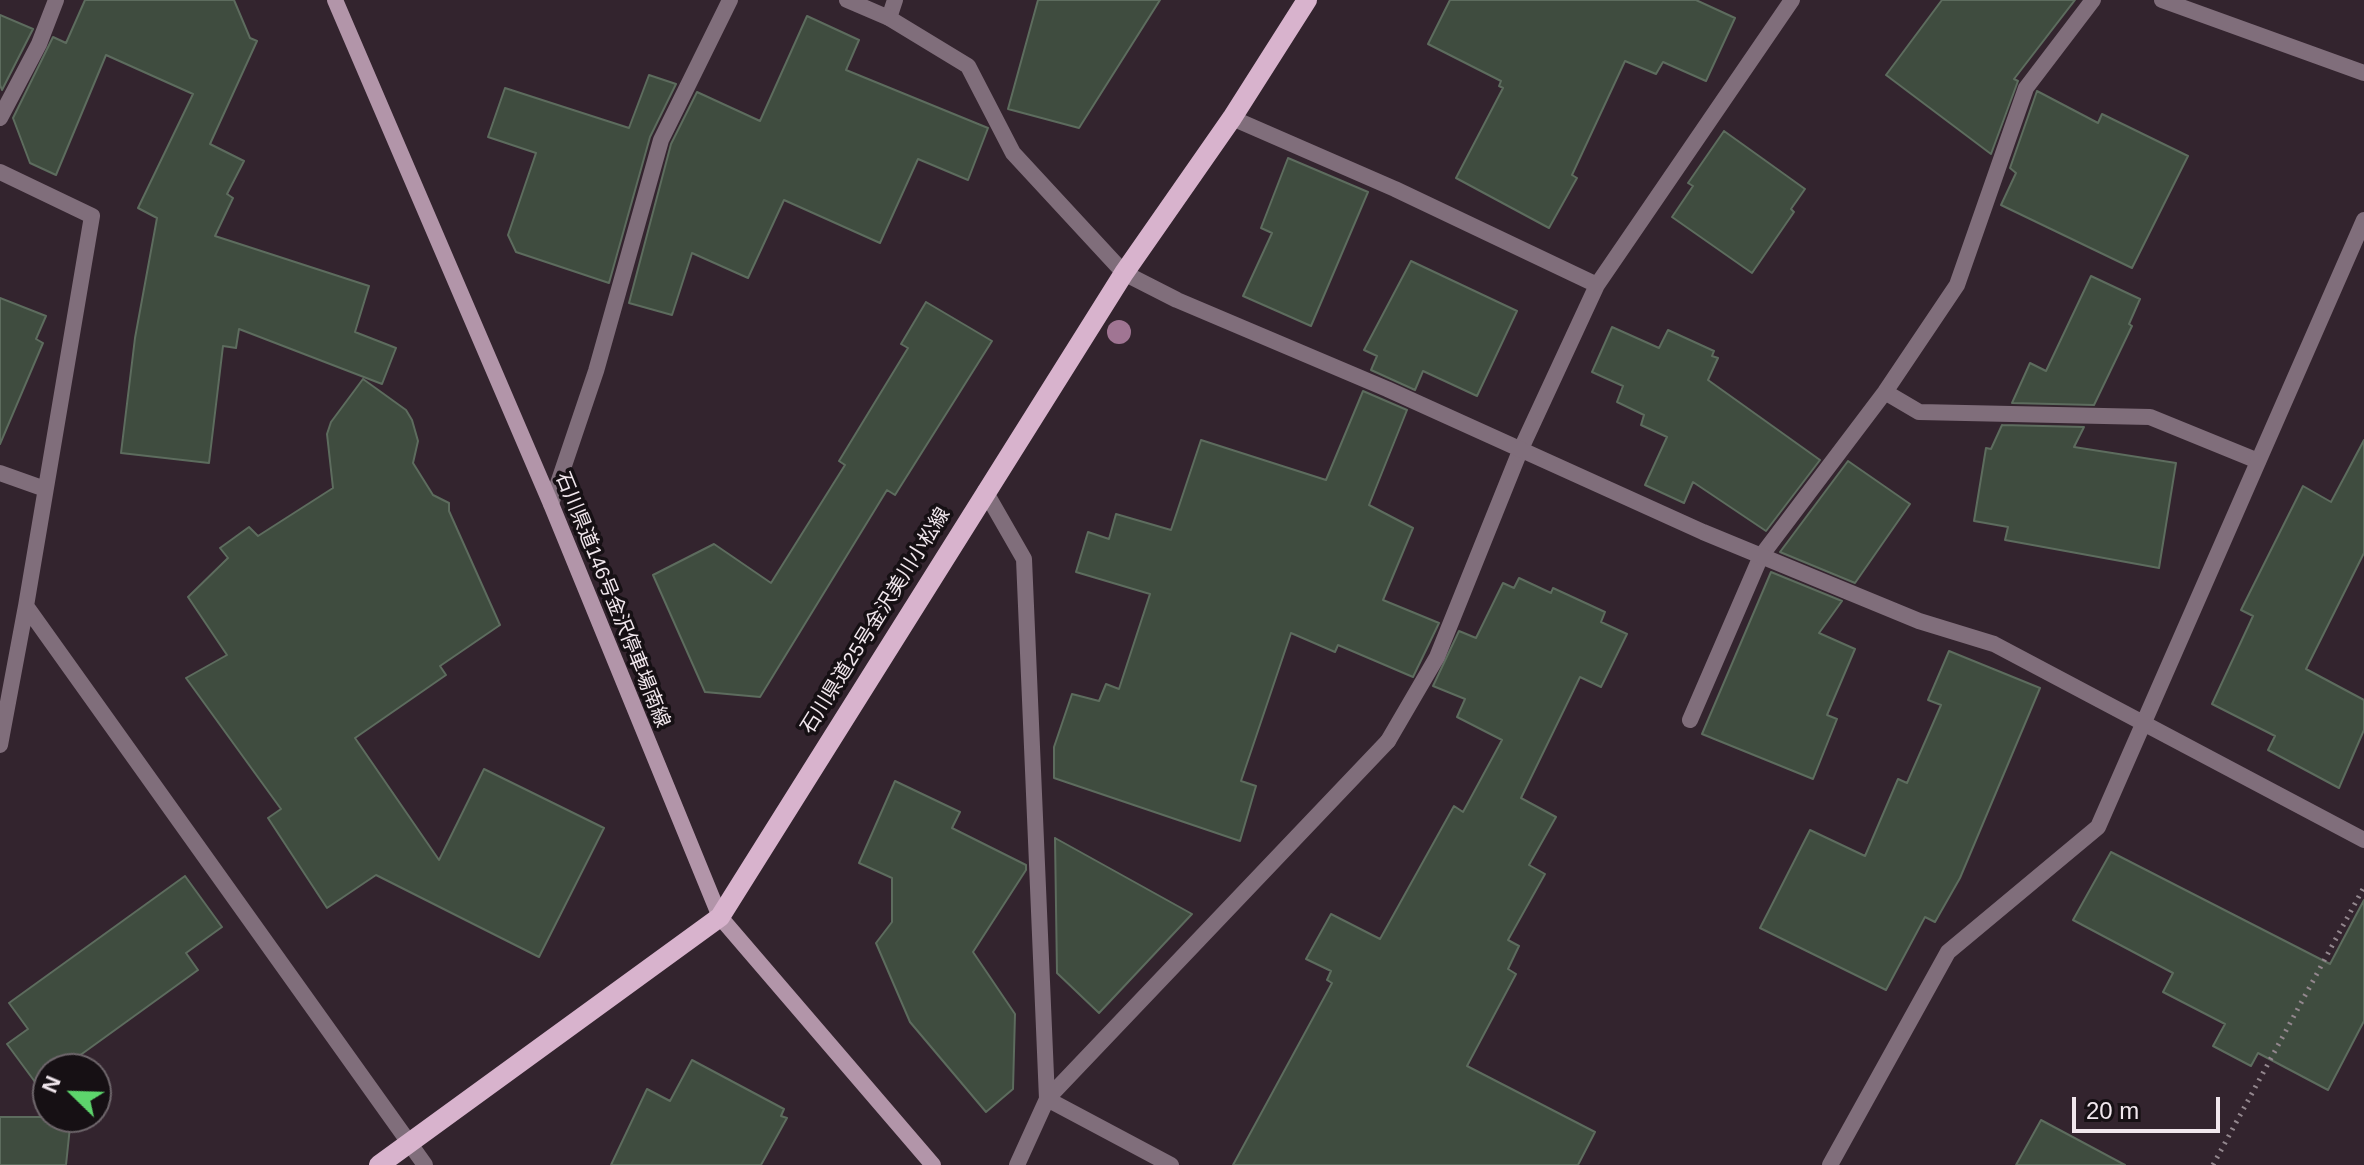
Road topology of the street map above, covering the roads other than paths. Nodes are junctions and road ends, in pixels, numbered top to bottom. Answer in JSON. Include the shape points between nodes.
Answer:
{"nodes":[{"id":1,"x":56,"y":0,"type":"edge"},
{"id":2,"x":335,"y":0,"type":"edge"},
{"id":3,"x":730,"y":0,"type":"edge"},
{"id":4,"x":847,"y":0,"type":"edge"},
{"id":5,"x":895,"y":0,"type":"edge"},
{"id":6,"x":1307,"y":0,"type":"edge"},
{"id":7,"x":1792,"y":0,"type":"edge"},
{"id":8,"x":2093,"y":0,"type":"edge"},
{"id":9,"x":2162,"y":0,"type":"edge"},
{"id":10,"x":889,"y":18,"type":"junction"},
{"id":11,"x":2364,"y":73,"type":"edge"},
{"id":12,"x":0,"y":118,"type":"edge"},
{"id":13,"x":1232,"y":118,"type":"junction"},
{"id":14,"x":0,"y":172,"type":"edge"},
{"id":15,"x":2364,"y":220,"type":"edge"},
{"id":16,"x":1124,"y":273,"type":"junction"},
{"id":17,"x":1597,"y":285,"type":"junction"},
{"id":18,"x":1885,"y":392,"type":"junction"},
{"id":19,"x":1520,"y":451,"type":"junction"},
{"id":20,"x":2258,"y":461,"type":"junction"},
{"id":21,"x":0,"y":473,"type":"edge"},
{"id":22,"x":45,"y":489,"type":"junction"},
{"id":23,"x":985,"y":491,"type":"junction"},
{"id":24,"x":551,"y":504,"type":"junction"},
{"id":25,"x":1761,"y":556,"type":"junction"},
{"id":26,"x":26,"y":606,"type":"junction"},
{"id":27,"x":1690,"y":720,"type":"dead end"},
{"id":28,"x":2142,"y":722,"type":"junction"},
{"id":29,"x":0,"y":745,"type":"edge"},
{"id":30,"x":2364,"y":840,"type":"edge"},
{"id":31,"x":720,"y":917,"type":"junction"},
{"id":32,"x":1047,"y":1099,"type":"junction"},
{"id":33,"x":410,"y":1143,"type":"junction"},
{"id":34,"x":379,"y":1165,"type":"edge"},
{"id":35,"x":425,"y":1165,"type":"edge"},
{"id":36,"x":933,"y":1165,"type":"edge"},
{"id":37,"x":1017,"y":1165,"type":"edge"},
{"id":38,"x":1171,"y":1165,"type":"edge"},
{"id":39,"x":1830,"y":1165,"type":"edge"}],
"edges":[{"from":1,"to":12,"type":"street"},
{"from":2,"to":24,"type":"main road","name":"石川県道146号金沢停車場南線"},
{"from":3,"to":24,"type":"street","via":[[661,140],[596,371]]},
{"from":4,"to":10,"type":"street"},
{"from":5,"to":10,"type":"street"},
{"from":6,"to":13,"type":"main road","name":"石川県道25号金沢美川小松線"},
{"from":7,"to":17,"type":"street"},
{"from":8,"to":18,"type":"street","via":[[2026,88],[1957,285]]},
{"from":9,"to":11,"type":"street"},
{"from":10,"to":16,"type":"street","via":[[968,66],[1013,153]]},
{"from":13,"to":16,"type":"main road","name":"石川県道25号金沢美川小松線"},
{"from":13,"to":17,"type":"street"},
{"from":14,"to":22,"type":"street","via":[[92,216]]},
{"from":15,"to":20,"type":"street"},
{"from":16,"to":19,"type":"street"},
{"from":16,"to":23,"type":"main road","name":"石川県道25号金沢美川小松線"},
{"from":17,"to":19,"type":"street"},
{"from":18,"to":20,"type":"street","via":[[1919,412],[2150,417]]},
{"from":18,"to":25,"type":"street"},
{"from":19,"to":25,"type":"street"},
{"from":19,"to":32,"type":"street","via":[[1437,657],[1388,741]]},
{"from":20,"to":28,"type":"street"},
{"from":21,"to":22,"type":"street"},
{"from":22,"to":26,"type":"street"},
{"from":23,"to":31,"type":"main road","name":"石川県道25号金沢美川小松線"},
{"from":23,"to":32,"type":"street","via":[[1024,559]]},
{"from":24,"to":31,"type":"main road","name":"石川県道146号金沢停車場南線"},
{"from":25,"to":27,"type":"street"},
{"from":25,"to":28,"type":"street","via":[[1919,621],[1994,644]]},
{"from":26,"to":29,"type":"street"},
{"from":26,"to":33,"type":"street"},
{"from":28,"to":30,"type":"street"},
{"from":28,"to":39,"type":"street","via":[[2098,827],[1948,952]]},
{"from":31,"to":33,"type":"main road","name":"石川県道25号金沢美川小松線"},
{"from":31,"to":36,"type":"main road","name":"石川県道146号金沢停車場南線"},
{"from":32,"to":37,"type":"street"},
{"from":32,"to":38,"type":"street"},
{"from":33,"to":34,"type":"main road","name":"石川県道25号金沢美川小松線"},
{"from":33,"to":35,"type":"street"}]}
